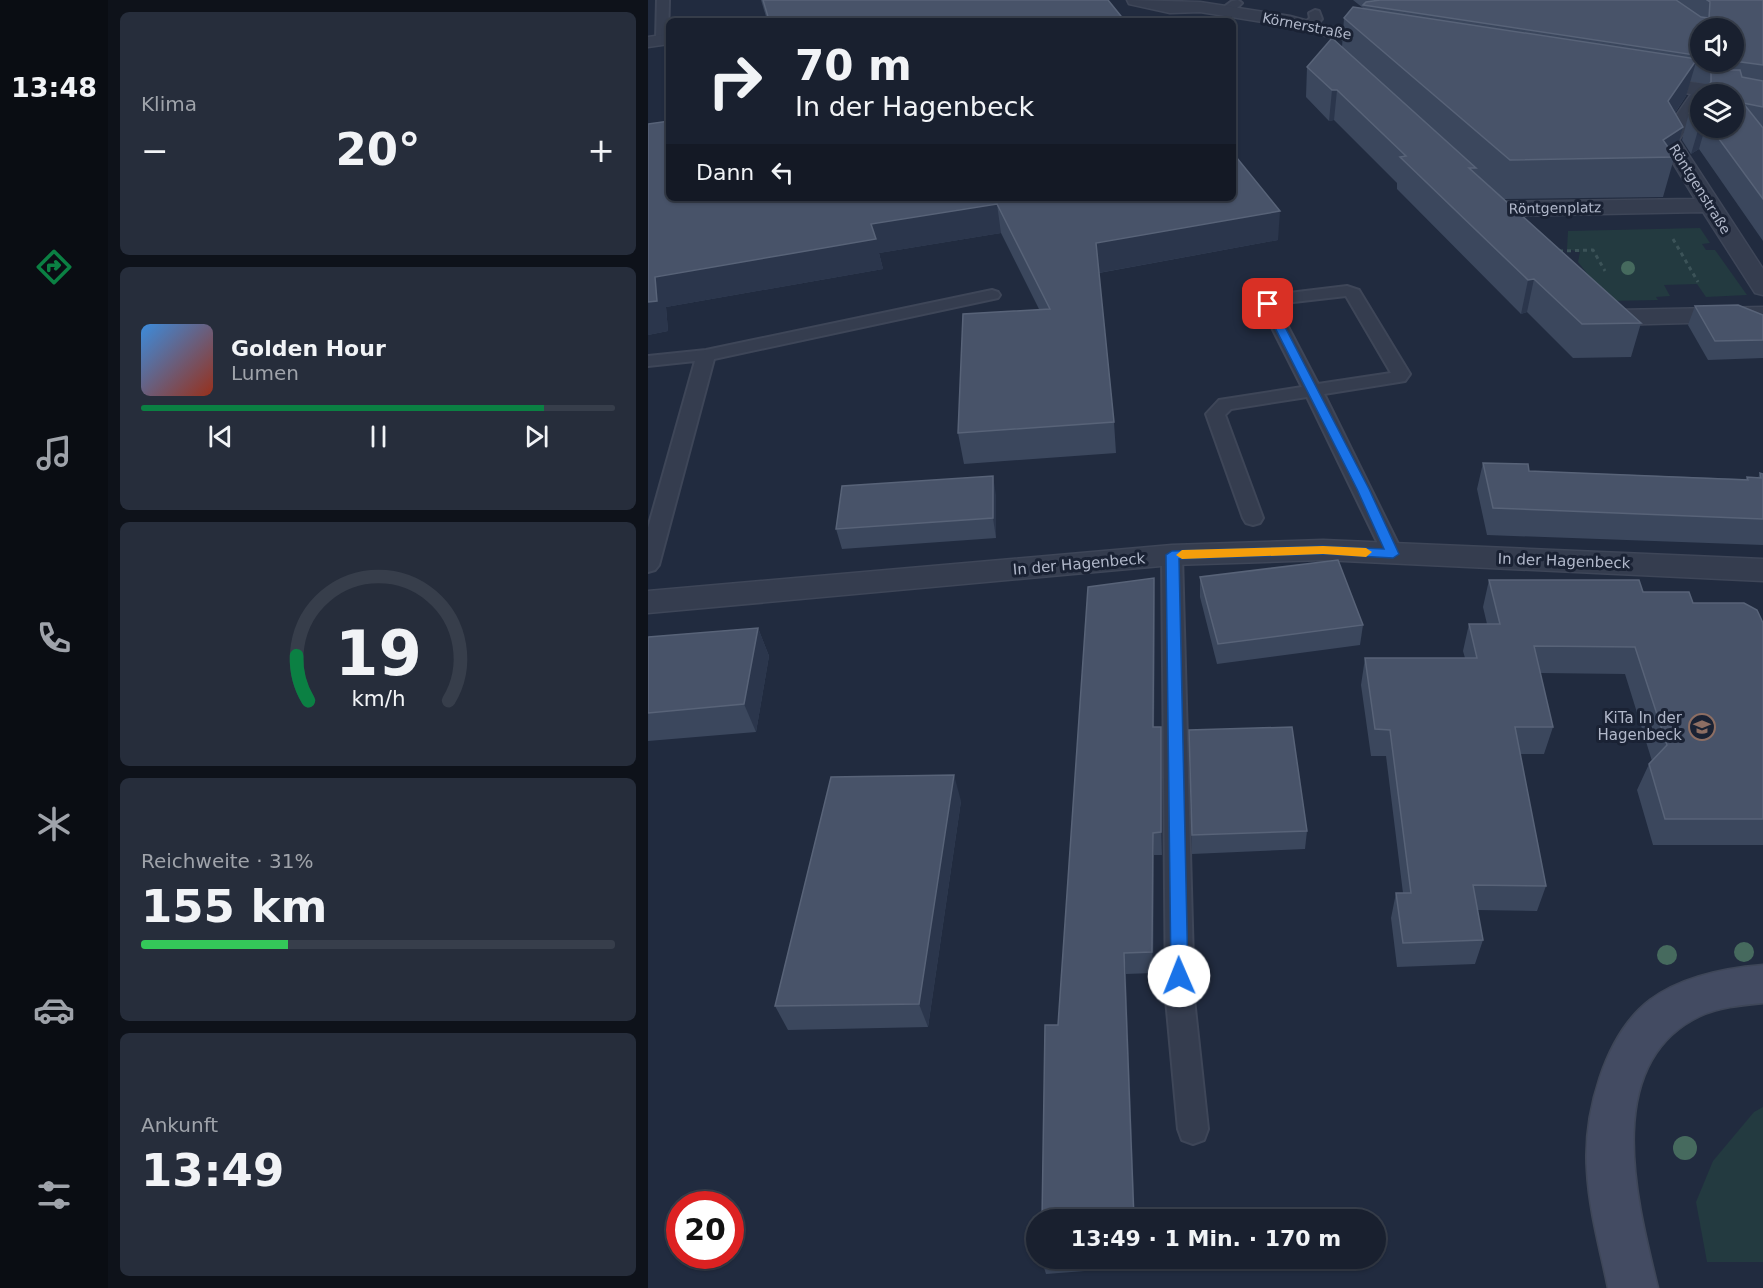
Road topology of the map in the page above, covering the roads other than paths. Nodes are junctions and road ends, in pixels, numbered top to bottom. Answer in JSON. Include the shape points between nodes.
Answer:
{"nodes":[{"id":1,"x":663,"y":0,"type":"edge"},
{"id":2,"x":1135,"y":0,"type":"edge"},
{"id":3,"x":660,"y":41,"type":"edge"},
{"id":4,"x":1401,"y":44,"type":"edge"},
{"id":5,"x":1625,"y":79,"type":"edge"},
{"id":6,"x":1690,"y":89,"type":"edge"},
{"id":7,"x":1744,"y":96,"type":"edge"},
{"id":8,"x":1763,"y":100,"type":"edge"},
{"id":9,"x":1690,"y":109,"type":"edge"},
{"id":10,"x":1709,"y":205,"type":"junction"},
{"id":11,"x":1540,"y":251,"type":"edge"},
{"id":12,"x":1580,"y":288,"type":"edge"},
{"id":13,"x":1763,"y":288,"type":"edge"},
{"id":14,"x":992,"y":294,"type":"dead end"},
{"id":15,"x":1763,"y":314,"type":"edge"},
{"id":16,"x":706,"y":356,"type":"junction"},
{"id":17,"x":648,"y":361,"type":"edge"},
{"id":18,"x":1313,"y":391,"type":"junction"},
{"id":19,"x":1253,"y":518,"type":"dead end"},
{"id":20,"x":1393,"y":554,"type":"junction"},
{"id":21,"x":1172,"y":555,"type":"junction"},
{"id":22,"x":648,"y":565,"type":"edge"},
{"id":23,"x":1763,"y":570,"type":"edge"},
{"id":24,"x":648,"y":602,"type":"edge"},
{"id":25,"x":1763,"y":984,"type":"edge"},
{"id":26,"x":1193,"y":1129,"type":"dead end"},
{"id":27,"x":1631,"y":1281,"type":"edge"}],
"edges":[{"from":1,"to":3,"type":"lane"},
{"from":2,"to":4,"type":"street","name":"Körnerstraße","via":[[1170,8],[1230,7],[1311,20],[1325,40]]},
{"from":5,"to":6,"type":"street"},
{"from":7,"to":8,"type":"street"},
{"from":9,"to":10,"type":"street","name":"Röntgenstraße","via":[[1669,140]]},
{"from":10,"to":11,"type":"street","name":"Röntgenplatz","via":[[1489,203]]},
{"from":10,"to":13,"type":"street","name":"Röntgenstraße"},
{"from":12,"to":15,"type":"street","via":[[1612,318]]},
{"from":14,"to":16,"type":"lane"},
{"from":16,"to":17,"type":"lane"},
{"from":16,"to":22,"type":"lane"},
{"from":18,"to":18,"type":"lane","via":[[1269,300],[1353,293],[1401,374]]},
{"from":18,"to":19,"type":"lane","via":[[1225,404],[1215,414]]},
{"from":18,"to":20,"type":"lane"},
{"from":20,"to":21,"type":"street","name":"In der Hagenbeck","via":[[1323,550]]},
{"from":20,"to":23,"type":"street","name":"In der Hagenbeck"},
{"from":21,"to":24,"type":"street","name":"In der Hagenbeck"},
{"from":21,"to":26,"type":"lane","via":[[1180,999]]},
{"from":25,"to":27,"type":"street","via":[[1691,1000],[1663,1016],[1640,1042],[1618,1086],[1610,1134],[1610,1171]]}]}
